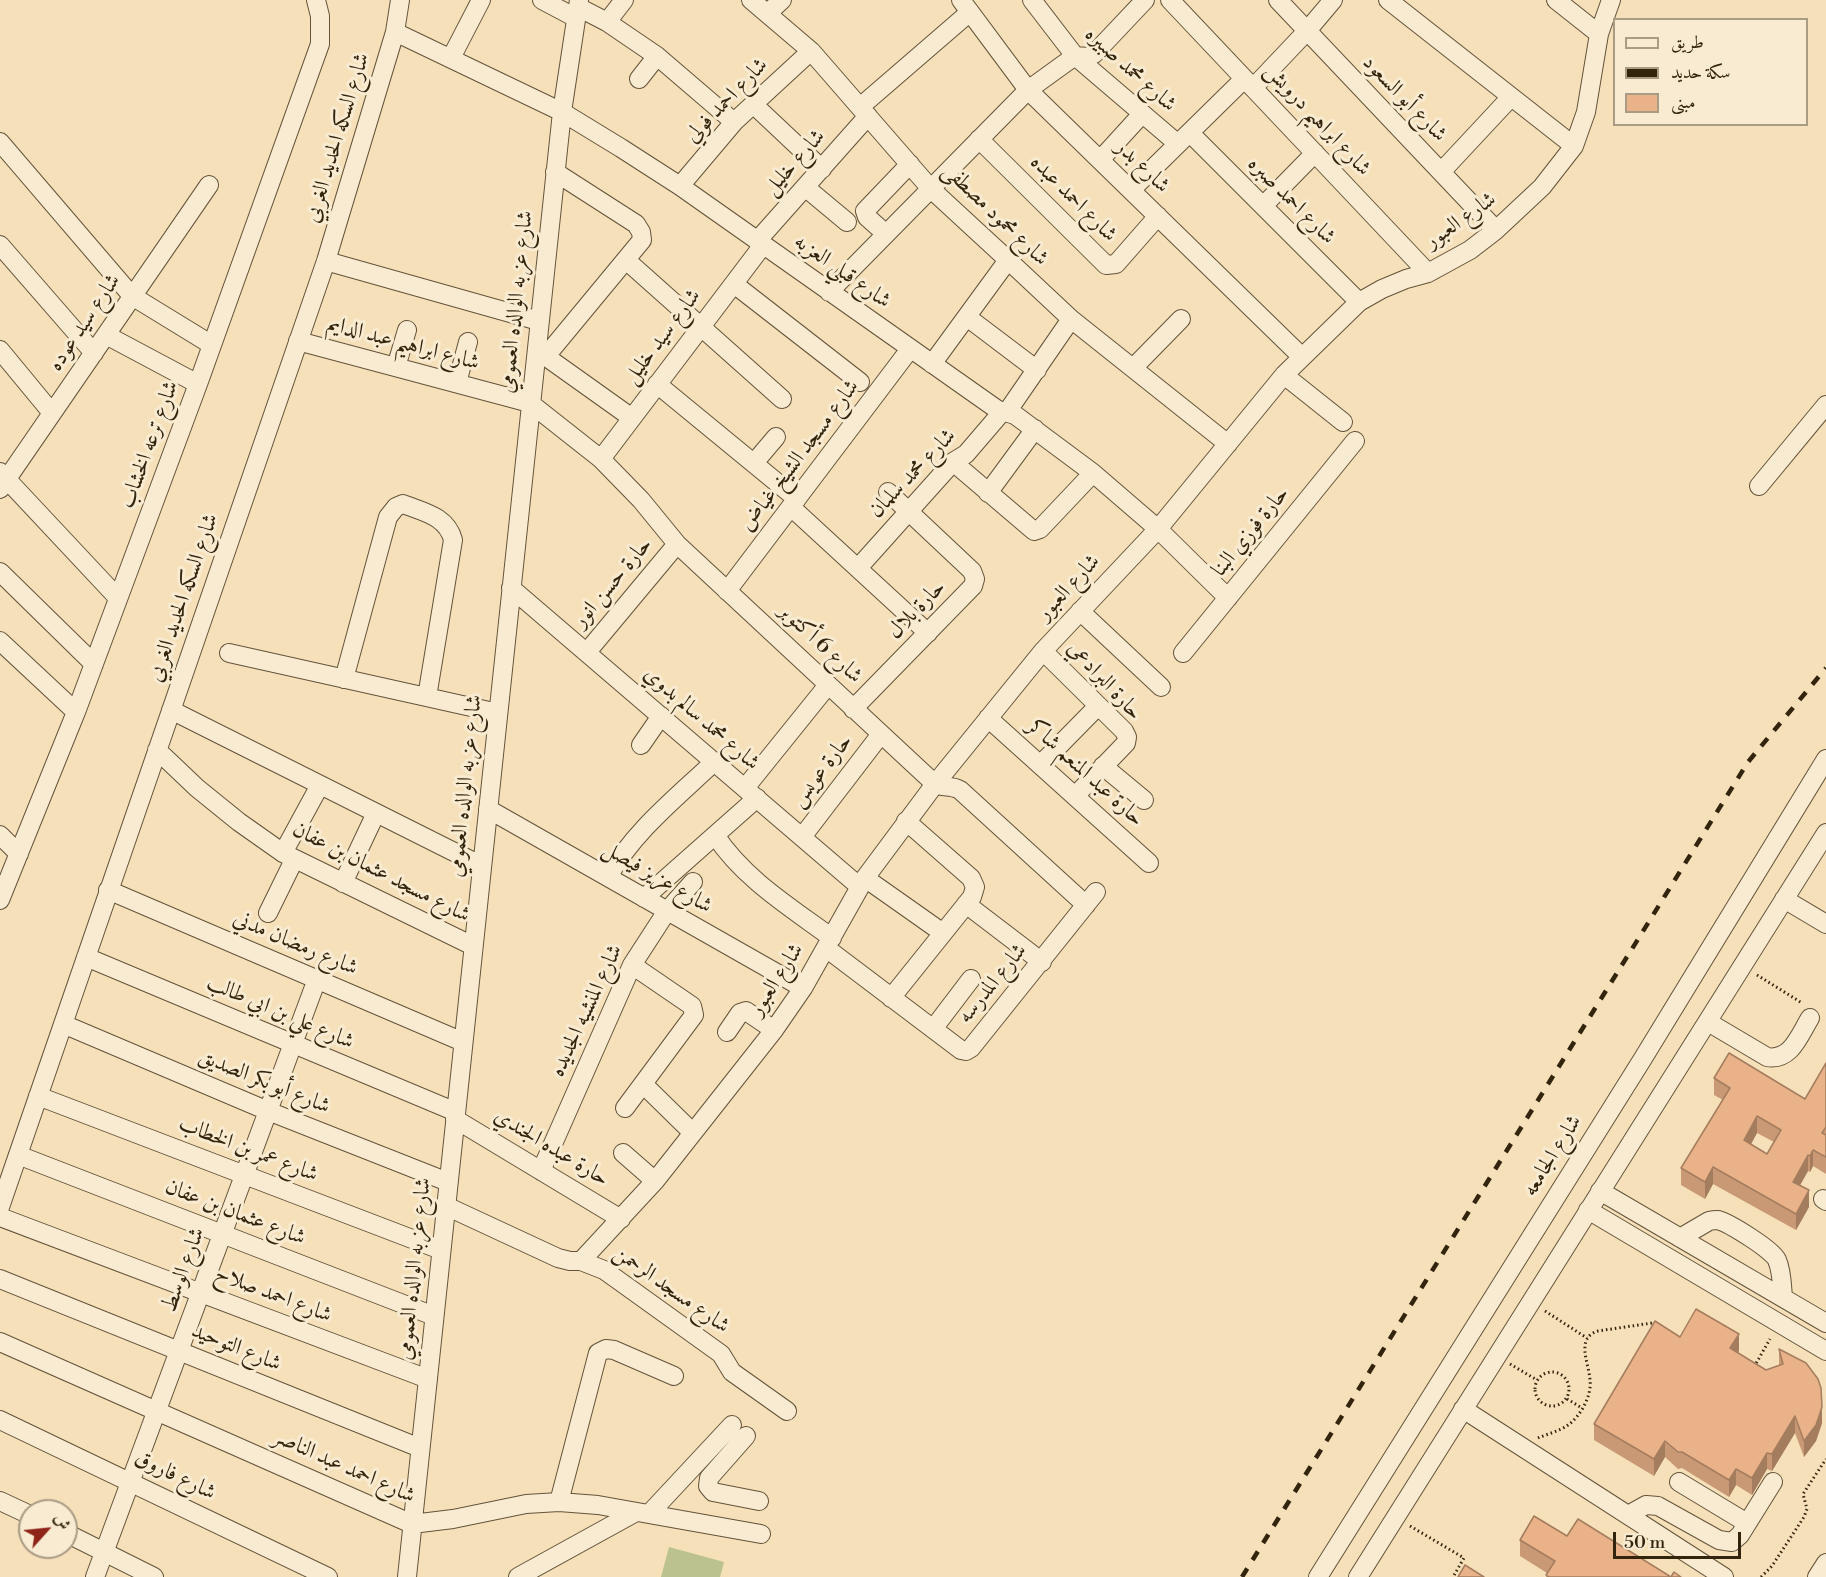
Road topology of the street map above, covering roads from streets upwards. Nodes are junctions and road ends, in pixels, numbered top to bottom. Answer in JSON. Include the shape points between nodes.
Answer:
{"nodes":[{"id":1,"x":316,"y":0,"type":"edge"},
{"id":2,"x":400,"y":0,"type":"edge"},
{"id":3,"x":481,"y":0,"type":"edge"},
{"id":4,"x":542,"y":0,"type":"edge"},
{"id":5,"x":624,"y":0,"type":"edge"},
{"id":6,"x":751,"y":0,"type":"edge"},
{"id":7,"x":782,"y":0,"type":"edge"},
{"id":8,"x":1032,"y":0,"type":"edge"},
{"id":9,"x":1145,"y":0,"type":"edge"},
{"id":10,"x":1170,"y":0,"type":"edge"},
{"id":11,"x":1278,"y":0,"type":"edge"},
{"id":12,"x":1333,"y":0,"type":"edge"},
{"id":13,"x":1388,"y":0,"type":"edge"},
{"id":14,"x":1556,"y":0,"type":"edge"},
{"id":15,"x":1611,"y":0,"type":"edge"},
{"id":16,"x":966,"y":6,"type":"edge"},
{"id":17,"x":578,"y":8,"type":"edge"},
{"id":18,"x":768,"y":13,"type":"junction"},
{"id":19,"x":607,"y":22,"type":"junction"},
{"id":20,"x":395,"y":32,"type":"junction"},
{"id":21,"x":1306,"y":32,"type":"junction"},
{"id":22,"x":1599,"y":34,"type":"junction"},
{"id":23,"x":812,"y":51,"type":"junction"},
{"id":24,"x":657,"y":56,"type":"junction"},
{"id":25,"x":1074,"y":56,"type":"junction"},
{"id":26,"x":451,"y":58,"type":"junction"},
{"id":27,"x":639,"y":79,"type":"dead end"},
{"id":28,"x":1249,"y":83,"type":"junction"},
{"id":29,"x":1028,"y":90,"type":"junction"},
{"id":30,"x":1511,"y":97,"type":"junction"},
{"id":31,"x":753,"y":104,"type":"junction"},
{"id":32,"x":562,"y":112,"type":"junction"},
{"id":33,"x":864,"y":112,"type":"junction"},
{"id":34,"x":1142,"y":114,"type":"junction"},
{"id":35,"x":734,"y":122,"type":"junction"},
{"id":36,"x":1184,"y":139,"type":"junction"},
{"id":37,"x":979,"y":140,"type":"junction"},
{"id":38,"x":0,"y":142,"type":"edge"},
{"id":39,"x":1574,"y":146,"type":"junction"},
{"id":40,"x":1315,"y":153,"type":"junction"},
{"id":41,"x":1100,"y":160,"type":"junction"},
{"id":42,"x":910,"y":164,"type":"junction"},
{"id":43,"x":822,"y":169,"type":"junction"},
{"id":44,"x":555,"y":172,"type":"junction"},
{"id":45,"x":1441,"y":172,"type":"junction"},
{"id":46,"x":209,"y":184,"type":"dead end"},
{"id":47,"x":680,"y":186,"type":"junction"},
{"id":48,"x":805,"y":187,"type":"junction"},
{"id":49,"x":931,"y":189,"type":"junction"},
{"id":50,"x":1131,"y":190,"type":"junction"},
{"id":51,"x":1263,"y":207,"type":"junction"},
{"id":52,"x":1158,"y":216,"type":"junction"},
{"id":53,"x":848,"y":222,"type":"dead end"},
{"id":54,"x":1496,"y":230,"type":"junction"},
{"id":55,"x":886,"y":234,"type":"junction"},
{"id":56,"x":760,"y":243,"type":"junction"},
{"id":57,"x":0,"y":245,"type":"edge"},
{"id":58,"x":626,"y":260,"type":"junction"},
{"id":59,"x":1008,"y":260,"type":"junction"},
{"id":60,"x":326,"y":261,"type":"junction"},
{"id":61,"x":1428,"y":273,"type":"junction"},
{"id":62,"x":734,"y":284,"type":"junction"},
{"id":63,"x":829,"y":292,"type":"junction"},
{"id":64,"x":132,"y":296,"type":"junction"},
{"id":65,"x":1359,"y":302,"type":"junction"},
{"id":66,"x":967,"y":316,"type":"junction"},
{"id":67,"x":1071,"y":319,"type":"junction"},
{"id":68,"x":1181,"y":319,"type":"dead end"},
{"id":69,"x":539,"y":321,"type":"junction"},
{"id":70,"x":701,"y":327,"type":"junction"},
{"id":71,"x":407,"y":330,"type":"dead end"},
{"id":72,"x":106,"y":335,"type":"junction"},
{"id":73,"x":298,"y":340,"type":"junction"},
{"id":74,"x":468,"y":342,"type":"dead end"},
{"id":75,"x":212,"y":345,"type":"junction"},
{"id":76,"x":910,"y":349,"type":"junction"},
{"id":77,"x":0,"y":350,"type":"edge"},
{"id":78,"x":93,"y":353,"type":"junction"},
{"id":79,"x":541,"y":353,"type":"junction"},
{"id":80,"x":1302,"y":357,"type":"junction"},
{"id":81,"x":932,"y":364,"type":"junction"},
{"id":82,"x":396,"y":367,"type":"junction"},
{"id":83,"x":1133,"y":368,"type":"junction"},
{"id":84,"x":1037,"y":370,"type":"junction"},
{"id":85,"x":1284,"y":375,"type":"junction"},
{"id":86,"x":860,"y":382,"type":"dead end"},
{"id":87,"x":458,"y":383,"type":"junction"},
{"id":88,"x":198,"y":384,"type":"junction"},
{"id":89,"x":657,"y":384,"type":"junction"},
{"id":90,"x":782,"y":399,"type":"dead end"},
{"id":91,"x":530,"y":403,"type":"junction"},
{"id":92,"x":1826,"y":405,"type":"edge"},
{"id":93,"x":1005,"y":412,"type":"junction"},
{"id":94,"x":52,"y":413,"type":"junction"},
{"id":95,"x":632,"y":418,"type":"junction"},
{"id":96,"x":1343,"y":422,"type":"dead end"},
{"id":97,"x":1035,"y":429,"type":"junction"},
{"id":98,"x":776,"y":437,"type":"dead end"},
{"id":99,"x":1355,"y":441,"type":"dead end"},
{"id":100,"x":1227,"y":444,"type":"junction"},
{"id":101,"x":601,"y":459,"type":"junction"},
{"id":102,"x":953,"y":462,"type":"junction"},
{"id":103,"x":753,"y":464,"type":"junction"},
{"id":104,"x":1093,"y":473,"type":"junction"},
{"id":105,"x":2,"y":480,"type":"edge"},
{"id":106,"x":1759,"y":486,"type":"dead end"},
{"id":107,"x":888,"y":492,"type":"dead end"},
{"id":108,"x":988,"y":493,"type":"junction"},
{"id":109,"x":794,"y":503,"type":"junction"},
{"id":110,"x":908,"y":512,"type":"junction"},
{"id":111,"x":1158,"y":528,"type":"junction"},
{"id":112,"x":677,"y":544,"type":"junction"},
{"id":113,"x":858,"y":568,"type":"junction"},
{"id":114,"x":0,"y":572,"type":"edge"},
{"id":115,"x":511,"y":588,"type":"junction"},
{"id":116,"x":727,"y":591,"type":"junction"},
{"id":117,"x":118,"y":598,"type":"junction"},
{"id":118,"x":1228,"y":598,"type":"junction"},
{"id":119,"x":1080,"y":611,"type":"junction"},
{"id":120,"x":928,"y":633,"type":"junction"},
{"id":121,"x":0,"y":641,"type":"edge"},
{"id":122,"x":1043,"y":651,"type":"junction"},
{"id":123,"x":586,"y":652,"type":"junction"},
{"id":124,"x":229,"y":653,"type":"dead end"},
{"id":125,"x":1183,"y":653,"type":"dead end"},
{"id":126,"x":94,"y":664,"type":"junction"},
{"id":127,"x":344,"y":679,"type":"junction"},
{"id":128,"x":828,"y":685,"type":"junction"},
{"id":129,"x":1161,"y":687,"type":"dead end"},
{"id":130,"x":427,"y":698,"type":"junction"},
{"id":131,"x":1098,"y":706,"type":"junction"},
{"id":132,"x":854,"y":709,"type":"junction"},
{"id":133,"x":171,"y":710,"type":"junction"},
{"id":134,"x":76,"y":712,"type":"junction"},
{"id":135,"x":498,"y":713,"type":"junction"},
{"id":136,"x":661,"y":716,"type":"junction"},
{"id":137,"x":988,"y":718,"type":"junction"},
{"id":138,"x":881,"y":735,"type":"junction"},
{"id":139,"x":641,"y":745,"type":"dead end"},
{"id":140,"x":158,"y":750,"type":"junction"},
{"id":141,"x":1826,"y":759,"type":"edge"},
{"id":142,"x":714,"y":762,"type":"junction"},
{"id":143,"x":1040,"y":765,"type":"junction"},
{"id":144,"x":1103,"y":766,"type":"junction"},
{"id":145,"x":935,"y":784,"type":"junction"},
{"id":146,"x":320,"y":785,"type":"junction"},
{"id":147,"x":751,"y":793,"type":"junction"},
{"id":148,"x":1075,"y":796,"type":"junction"},
{"id":149,"x":1144,"y":800,"type":"dead end"},
{"id":150,"x":488,"y":809,"type":"junction"},
{"id":151,"x":376,"y":813,"type":"junction"},
{"id":152,"x":906,"y":821,"type":"junction"},
{"id":153,"x":1826,"y":833,"type":"edge"},
{"id":154,"x":0,"y":835,"type":"edge"},
{"id":155,"x":715,"y":835,"type":"junction"},
{"id":156,"x":802,"y":837,"type":"junction"},
{"id":157,"x":19,"y":854,"type":"junction"},
{"id":158,"x":289,"y":856,"type":"junction"},
{"id":159,"x":1149,"y":863,"type":"dead end"},
{"id":160,"x":482,"y":866,"type":"junction"},
{"id":161,"x":608,"y":877,"type":"junction"},
{"id":162,"x":693,"y":882,"type":"dead end"},
{"id":163,"x":862,"y":882,"type":"junction"},
{"id":164,"x":343,"y":883,"type":"junction"},
{"id":165,"x":108,"y":890,"type":"junction"},
{"id":166,"x":645,"y":898,"type":"junction"},
{"id":167,"x":1091,"y":899,"type":"joint"},
{"id":168,"x":0,"y":900,"type":"edge"},
{"id":169,"x":1784,"y":900,"type":"junction"},
{"id":170,"x":966,"y":904,"type":"junction"},
{"id":171,"x":667,"y":911,"type":"junction"},
{"id":172,"x":268,"y":914,"type":"dead end"},
{"id":173,"x":1826,"y":924,"type":"edge"},
{"id":174,"x":943,"y":933,"type":"junction"},
{"id":175,"x":829,"y":943,"type":"junction"},
{"id":176,"x":473,"y":946,"type":"junction"},
{"id":177,"x":86,"y":957,"type":"junction"},
{"id":178,"x":1042,"y":962,"type":"junction"},
{"id":179,"x":632,"y":965,"type":"junction"},
{"id":180,"x":971,"y":979,"type":"dead end"},
{"id":181,"x":317,"y":980,"type":"junction"},
{"id":182,"x":803,"y":988,"type":"junction"},
{"id":183,"x":891,"y":998,"type":"junction"},
{"id":184,"x":1810,"y":1018,"type":"road end"},
{"id":185,"x":1708,"y":1022,"type":"junction"},
{"id":186,"x":63,"y":1024,"type":"junction"},
{"id":187,"x":933,"y":1029,"type":"junction"},
{"id":188,"x":774,"y":1030,"type":"junction"},
{"id":189,"x":727,"y":1032,"type":"dead end"},
{"id":190,"x":463,"y":1042,"type":"junction"},
{"id":191,"x":293,"y":1044,"type":"junction"},
{"id":192,"x":643,"y":1084,"type":"junction"},
{"id":193,"x":38,"y":1096,"type":"junction"},
{"id":194,"x":625,"y":1108,"type":"dead end"},
{"id":195,"x":268,"y":1111,"type":"junction"},
{"id":196,"x":455,"y":1116,"type":"junction"},
{"id":197,"x":693,"y":1133,"type":"junction"},
{"id":198,"x":624,"y":1153,"type":"dead end"},
{"id":199,"x":18,"y":1155,"type":"junction"},
{"id":200,"x":541,"y":1171,"type":"junction"},
{"id":201,"x":245,"y":1175,"type":"junction"},
{"id":202,"x":655,"y":1181,"type":"junction"},
{"id":203,"x":448,"y":1182,"type":"junction"},
{"id":204,"x":1600,"y":1191,"type":"junction"},
{"id":205,"x":446,"y":1206,"type":"junction"},
{"id":206,"x":0,"y":1207,"type":"edge"},
{"id":207,"x":1588,"y":1210,"type":"junction"},
{"id":208,"x":0,"y":1217,"type":"edge"},
{"id":209,"x":621,"y":1219,"type":"junction"},
{"id":210,"x":223,"y":1234,"type":"junction"},
{"id":211,"x":1680,"y":1238,"type":"junction"},
{"id":212,"x":441,"y":1250,"type":"junction"},
{"id":213,"x":581,"y":1261,"type":"junction"},
{"id":214,"x":0,"y":1279,"type":"edge"},
{"id":215,"x":201,"y":1293,"type":"junction"},
{"id":216,"x":1783,"y":1298,"type":"junction"},
{"id":217,"x":434,"y":1316,"type":"junction"},
{"id":218,"x":1825,"y":1321,"type":"edge"},
{"id":219,"x":0,"y":1342,"type":"edge"},
{"id":220,"x":179,"y":1351,"type":"junction"},
{"id":221,"x":1826,"y":1351,"type":"edge"},
{"id":222,"x":674,"y":1376,"type":"dead end"},
{"id":223,"x":428,"y":1379,"type":"junction"},
{"id":224,"x":1464,"y":1409,"type":"junction"},
{"id":225,"x":157,"y":1411,"type":"junction"},
{"id":226,"x":787,"y":1411,"type":"dead end"},
{"id":227,"x":0,"y":1420,"type":"edge"},
{"id":228,"x":420,"y":1448,"type":"junction"},
{"id":229,"x":131,"y":1482,"type":"junction"},
{"id":230,"x":1679,"y":1482,"type":"dead end"},
{"id":231,"x":1773,"y":1482,"type":"dead end"},
{"id":232,"x":0,"y":1501,"type":"edge"},
{"id":233,"x":759,"y":1501,"type":"dead end"},
{"id":234,"x":559,"y":1502,"type":"junction"},
{"id":235,"x":18,"y":1509,"type":"edge"},
{"id":236,"x":643,"y":1513,"type":"junction"},
{"id":237,"x":1628,"y":1515,"type":"junction"},
{"id":238,"x":1748,"y":1523,"type":"junction"},
{"id":239,"x":412,"y":1524,"type":"junction"},
{"id":240,"x":761,"y":1534,"type":"dead end"},
{"id":241,"x":78,"y":1539,"type":"edge"},
{"id":242,"x":105,"y":1552,"type":"junction"},
{"id":243,"x":1826,"y":1563,"type":"edge"},
{"id":244,"x":96,"y":1577,"type":"edge"},
{"id":245,"x":154,"y":1577,"type":"edge"},
{"id":246,"x":328,"y":1577,"type":"edge"},
{"id":247,"x":407,"y":1577,"type":"edge"},
{"id":248,"x":518,"y":1577,"type":"edge"},
{"id":249,"x":1318,"y":1577,"type":"edge"},
{"id":250,"x":1358,"y":1577,"type":"edge"},
{"id":251,"x":1724,"y":1577,"type":"edge"},
{"id":252,"x":1818,"y":1577,"type":"edge"}],
"edges":[{"from":1,"to":75,"type":"street","name":"شارع ترعه الخشاب","via":[[320,44]]},
{"from":2,"to":20,"type":"street","name":"شارع السكه الحديد الغربي"},
{"from":3,"to":26,"type":"street"},
{"from":4,"to":17,"type":"street"},
{"from":5,"to":19,"type":"street"},
{"from":6,"to":18,"type":"street","name":"شارع محمود مصطفى"},
{"from":7,"to":18,"type":"street"},
{"from":8,"to":25,"type":"street","name":"شارع محمد صبيره"},
{"from":9,"to":25,"type":"street","via":[[1094,54]]},
{"from":10,"to":28,"type":"street","name":"شارع ابراهيم درويش"},
{"from":11,"to":21,"type":"street","name":"شارع أبو السعود"},
{"from":12,"to":21,"type":"street"},
{"from":13,"to":30,"type":"street"},
{"from":14,"to":22,"type":"street"},
{"from":15,"to":22,"type":"street","name":"شارع العبور"},
{"from":16,"to":29,"type":"street","name":"شارع بدر"},
{"from":16,"to":33,"type":"street","name":"شارع خليل"},
{"from":17,"to":19,"type":"street"},
{"from":17,"to":32,"type":"street","name":"شارع عزبه الوالده العمومي"},
{"from":18,"to":23,"type":"street","name":"شارع محمود مصطفى"},
{"from":19,"to":24,"type":"street"},
{"from":20,"to":26,"type":"street","name":"شارع قبلي العزبه"},
{"from":20,"to":60,"type":"street","name":"شارع السكه الحديد الغربي"},
{"from":21,"to":28,"type":"street"},
{"from":21,"to":45,"type":"street","name":"شارع أبو السعود"},
{"from":22,"to":39,"type":"street","name":"شارع العبور","via":[[1586,112]]},
{"from":23,"to":31,"type":"street","name":"شارع احمد فولي"},
{"from":23,"to":33,"type":"street","name":"شارع محمود مصطفى"},
{"from":24,"to":27,"type":"street"},
{"from":24,"to":35,"type":"street"},
{"from":25,"to":29,"type":"street"},
{"from":25,"to":34,"type":"street","name":"شارع محمد صبيره"},
{"from":26,"to":32,"type":"street","name":"شارع قبلي العزبه"},
{"from":28,"to":36,"type":"street"},
{"from":28,"to":40,"type":"street","name":"شارع ابراهيم درويش"},
{"from":29,"to":37,"type":"street"},
{"from":29,"to":41,"type":"street","name":"شارع بدر"},
{"from":30,"to":39,"type":"street"},
{"from":30,"to":45,"type":"street"},
{"from":31,"to":35,"type":"street","name":"شارع احمد فولي"},
{"from":31,"to":43,"type":"street"},
{"from":32,"to":44,"type":"street","name":"شارع عزبه الوالده العمومي"},
{"from":32,"to":47,"type":"street","name":"شارع قبلي العزبه"},
{"from":33,"to":42,"type":"street","name":"شارع محمود مصطفى"},
{"from":33,"to":43,"type":"street","name":"شارع خليل"},
{"from":34,"to":36,"type":"street","name":"شارع محمد صبيره"},
{"from":34,"to":41,"type":"street"},
{"from":35,"to":47,"type":"street","name":"شارع احمد فولي"},
{"from":36,"to":50,"type":"street"},
{"from":36,"to":51,"type":"street","name":"شارع احمد صبره"},
{"from":37,"to":49,"type":"street"},
{"from":37,"to":52,"type":"street","name":"شارع احمد عبده","via":[[1106,265],[1116,264]]},
{"from":38,"to":64,"type":"street"},
{"from":39,"to":54,"type":"street","name":"شارع العبور","via":[[1542,187]]},
{"from":40,"to":51,"type":"street"},
{"from":40,"to":61,"type":"street","name":"شارع ابراهيم درويش"},
{"from":41,"to":50,"type":"street","name":"شارع بدر"},
{"from":42,"to":49,"type":"street","name":"شارع محمود مصطفى"},
{"from":42,"to":55,"type":"street","via":[[865,211]]},
{"from":43,"to":48,"type":"street","name":"شارع خليل"},
{"from":44,"to":58,"type":"street","via":[[639,228],[642,240]]},
{"from":44,"to":69,"type":"street","name":"شارع عزبه الوالده العمومي"},
{"from":45,"to":54,"type":"street","name":"شارع أبو السعود"},
{"from":46,"to":64,"type":"street","name":"شارع سيد عوده"},
{"from":47,"to":56,"type":"street","name":"شارع قبلي العزبه"},
{"from":48,"to":53,"type":"street"},
{"from":48,"to":56,"type":"street","name":"شارع خليل"},
{"from":49,"to":55,"type":"street"},
{"from":49,"to":59,"type":"street","name":"شارع محمود مصطفى"},
{"from":50,"to":52,"type":"street","name":"شارع بدر"},
{"from":51,"to":65,"type":"street","name":"شارع احمد صبره"},
{"from":52,"to":80,"type":"street","name":"شارع بدر"},
{"from":54,"to":61,"type":"street","name":"شارع العبور","via":[[1470,250]]},
{"from":55,"to":63,"type":"street"},
{"from":56,"to":62,"type":"street","name":"شارع سيد خليل"},
{"from":56,"to":63,"type":"street","name":"شارع قبلي العزبه"},
{"from":57,"to":78,"type":"street"},
{"from":58,"to":70,"type":"street"},
{"from":58,"to":79,"type":"street"},
{"from":59,"to":66,"type":"street"},
{"from":59,"to":67,"type":"street","name":"شارع محمود مصطفى"},
{"from":60,"to":69,"type":"street"},
{"from":60,"to":73,"type":"street","name":"شارع السكه الحديد الغربي"},
{"from":61,"to":65,"type":"street","name":"شارع العبور"},
{"from":62,"to":70,"type":"street","name":"شارع سيد خليل"},
{"from":62,"to":86,"type":"street"},
{"from":63,"to":76,"type":"street","name":"شارع قبلي العزبه"},
{"from":64,"to":72,"type":"street","name":"شارع سيد عوده"},
{"from":64,"to":75,"type":"street"},
{"from":65,"to":80,"type":"street","name":"شارع العبور"},
{"from":66,"to":81,"type":"street"},
{"from":66,"to":84,"type":"street"},
{"from":67,"to":83,"type":"street","name":"شارع محمود مصطفى"},
{"from":67,"to":84,"type":"street","name":"شارع محمد سلمان"},
{"from":68,"to":83,"type":"street"},
{"from":69,"to":79,"type":"street","name":"شارع عزبه الوالده العمومي"},
{"from":70,"to":89,"type":"street","name":"شارع سيد خليل"},
{"from":70,"to":90,"type":"street"},
{"from":71,"to":82,"type":"street"},
{"from":72,"to":78,"type":"street","name":"شارع سيد عوده"},
{"from":72,"to":88,"type":"street"},
{"from":73,"to":82,"type":"street","name":"شارع ابراهيم عبد الدايم"},
{"from":73,"to":133,"type":"street","name":"شارع السكه الحديد الغربي"},
{"from":74,"to":87,"type":"street"},
{"from":75,"to":88,"type":"street","name":"شارع ترعه الخشاب"},
{"from":76,"to":81,"type":"street","name":"شارع قبلي العزبه"},
{"from":76,"to":109,"type":"street","name":"شارع مسجد الشيخ غياض"},
{"from":77,"to":94,"type":"street"},
{"from":78,"to":94,"type":"street","name":"شارع سيد عوده"},
{"from":79,"to":91,"type":"street","name":"شارع عزبه الوالده العمومي"},
{"from":79,"to":95,"type":"street"},
{"from":80,"to":85,"type":"street","name":"شارع العبور"},
{"from":81,"to":93,"type":"street","name":"شارع قبلي العزبه"},
{"from":82,"to":87,"type":"street","name":"شارع ابراهيم عبد الدايم"},
{"from":83,"to":100,"type":"street","name":"شارع محمود مصطفى"},
{"from":84,"to":93,"type":"street","name":"شارع محمد سلمان"},
{"from":85,"to":96,"type":"street"},
{"from":85,"to":100,"type":"street","name":"شارع العبور"},
{"from":87,"to":91,"type":"street","name":"شارع ابراهيم عبد الدايم"},
{"from":88,"to":117,"type":"street","name":"شارع ترعه الخشاب"},
{"from":89,"to":95,"type":"street","name":"شارع سيد خليل"},
{"from":89,"to":103,"type":"street"},
{"from":91,"to":101,"type":"street","name":"شارع 6 أكتوبر"},
{"from":91,"to":115,"type":"street","name":"شارع عزبه الوالده العمومي"},
{"from":92,"to":106,"type":"street"},
{"from":93,"to":97,"type":"street","name":"شارع قبلي العزبه"},
{"from":93,"to":102,"type":"street","name":"شارع محمد سلمان","via":[[966,454]]},
{"from":94,"to":105,"type":"street","name":"شارع سيد عوده"},
{"from":95,"to":101,"type":"street","name":"شارع سيد خليل"},
{"from":97,"to":104,"type":"street","name":"شارع قبلي العزبه"},
{"from":97,"to":108,"type":"street"},
{"from":98,"to":103,"type":"street"},
{"from":99,"to":118,"type":"street","name":"حارة فوزي البنا"},
{"from":100,"to":111,"type":"street","name":"شارع العبور"},
{"from":101,"to":112,"type":"street","name":"شارع 6 أكتوبر"},
{"from":102,"to":108,"type":"street"},
{"from":102,"to":110,"type":"street","name":"شارع محمد سلمان"},
{"from":103,"to":109,"type":"street"},
{"from":104,"to":108,"type":"street","via":[[1036,531]]},
{"from":104,"to":111,"type":"street","name":"شارع قبلي العزبه"},
{"from":105,"to":117,"type":"street"},
{"from":107,"to":110,"type":"street","name":"حارة بلال"},
{"from":109,"to":113,"type":"street"},
{"from":109,"to":116,"type":"street","name":"شارع مسجد الشيخ غياض"},
{"from":110,"to":113,"type":"street","name":"شارع محمد سلمان"},
{"from":110,"to":120,"type":"street","name":"حارة بلال","via":[[972,571],[975,579],[973,586]]},
{"from":111,"to":118,"type":"street","name":"شارع قبلي العزبه"},
{"from":111,"to":119,"type":"street","name":"شارع العبور"},
{"from":112,"to":116,"type":"street","name":"شارع 6 أكتوبر"},
{"from":112,"to":123,"type":"street","name":"حارة حسن انور"},
{"from":113,"to":120,"type":"street"},
{"from":114,"to":126,"type":"street"},
{"from":115,"to":123,"type":"street","name":"شارع محمد سالم بدوي"},
{"from":115,"to":135,"type":"street","name":"شارع عزبه الوالده العمومي"},
{"from":116,"to":128,"type":"street","name":"شارع 6 أكتوبر"},
{"from":117,"to":126,"type":"street","name":"شارع ترعه الخشاب"},
{"from":118,"to":125,"type":"street","name":"حارة فوزي البنا"},
{"from":119,"to":122,"type":"street","name":"شارع العبور"},
{"from":119,"to":129,"type":"street"},
{"from":120,"to":132,"type":"street","name":"حارة بلال"},
{"from":121,"to":134,"type":"street"},
{"from":122,"to":131,"type":"street","name":"حارة البرادعي"},
{"from":122,"to":137,"type":"street","name":"شارع العبور"},
{"from":123,"to":136,"type":"street","name":"شارع محمد سالم بدوي"},
{"from":124,"to":127,"type":"street"},
{"from":126,"to":134,"type":"street","name":"شارع ترعه الخشاب"},
{"from":127,"to":130,"type":"street"},
{"from":127,"to":130,"type":"street","via":[[388,517],[403,504],[440,519],[453,540]]},
{"from":128,"to":132,"type":"street","name":"شارع 6 أكتوبر"},
{"from":128,"to":147,"type":"street"},
{"from":130,"to":135,"type":"street"},
{"from":131,"to":143,"type":"street"},
{"from":131,"to":144,"type":"street","name":"حارة البرادعي","via":[[1127,737],[1126,743]]},
{"from":132,"to":138,"type":"street","name":"شارع 6 أكتوبر"},
{"from":133,"to":140,"type":"street","name":"شارع السكه الحديد الغربي"},
{"from":133,"to":146,"type":"street"},
{"from":134,"to":157,"type":"street","name":"شارع ترعه الخشاب"},
{"from":135,"to":150,"type":"street","name":"شارع عزبه الوالده العمومي"},
{"from":136,"to":139,"type":"street"},
{"from":136,"to":142,"type":"street","name":"شارع محمد سالم بدوي"},
{"from":137,"to":143,"type":"street","name":"حارة عبد المنعم شاكر"},
{"from":137,"to":145,"type":"street","name":"شارع العبور"},
{"from":138,"to":145,"type":"street","name":"شارع 6 أكتوبر"},
{"from":138,"to":156,"type":"street","name":"حارة عويس"},
{"from":140,"to":158,"type":"street","name":"شارع مسجد عثمان بن عفان","via":[[239,822]]},
{"from":140,"to":165,"type":"street","name":"شارع السكه الحديد الغربي"},
{"from":141,"to":249,"type":"street","name":"شارع الجامعه"},
{"from":142,"to":147,"type":"street","name":"شارع محمد سالم بدوي"},
{"from":142,"to":161,"type":"street","via":[[634,838]]},
{"from":143,"to":148,"type":"street","name":"حارة عبد المنعم شاكر"},
{"from":144,"to":148,"type":"street","name":"حارة البرادعي"},
{"from":144,"to":149,"type":"street"},
{"from":145,"to":152,"type":"street","name":"شارع العبور"},
{"from":145,"to":167,"type":"street","name":"شارع 6 أكتوبر","via":[[960,790]]},
{"from":146,"to":151,"type":"street"},
{"from":146,"to":158,"type":"street"},
{"from":147,"to":155,"type":"street"},
{"from":147,"to":156,"type":"street","name":"شارع محمد سالم بدوي"},
{"from":148,"to":159,"type":"street","name":"حارة عبد المنعم شاكر"},
{"from":150,"to":160,"type":"street","name":"شارع عزبه الوالده العمومي"},
{"from":150,"to":161,"type":"street","name":"شارع عزيز فيصل"},
{"from":151,"to":160,"type":"street"},
{"from":151,"to":164,"type":"street"},
{"from":152,"to":163,"type":"street","name":"شارع العبور"},
{"from":152,"to":170,"type":"street","via":[[974,882],[974,892]]},
{"from":153,"to":169,"type":"street"},
{"from":154,"to":157,"type":"street"},
{"from":155,"to":166,"type":"street"},
{"from":155,"to":175,"type":"street","name":"شارع المدرسه","via":[[743,871]]},
{"from":156,"to":163,"type":"street","name":"شارع محمد سالم بدوي"},
{"from":157,"to":168,"type":"street","name":"شارع ترعه الخشاب"},
{"from":158,"to":164,"type":"street","name":"شارع مسجد عثمان بن عفان"},
{"from":158,"to":172,"type":"street"},
{"from":160,"to":176,"type":"street","name":"شارع عزبه الوالده العمومي"},
{"from":161,"to":166,"type":"street","name":"شارع عزيز فيصل"},
{"from":162,"to":171,"type":"street","name":"شارع المنشيه الجديده"},
{"from":163,"to":174,"type":"street","name":"شارع محمد سالم بدوي"},
{"from":163,"to":175,"type":"street","name":"شارع العبور"},
{"from":164,"to":176,"type":"street","name":"شارع مسجد عثمان بن عفان"},
{"from":165,"to":177,"type":"street","name":"شارع السكه الحديد الغربي"},
{"from":165,"to":181,"type":"street","name":"شارع رمضان مدني"},
{"from":166,"to":171,"type":"street","name":"شارع عزيز فيصل"},
{"from":167,"to":178,"type":"street","name":"شارع المدرسه"},
{"from":169,"to":173,"type":"street"},
{"from":169,"to":185,"type":"street"},
{"from":170,"to":174,"type":"street"},
{"from":170,"to":178,"type":"street"},
{"from":171,"to":179,"type":"street","name":"شارع المنشيه الجديده"},
{"from":171,"to":182,"type":"street","name":"شارع عزيز فيصل"},
{"from":174,"to":183,"type":"street"},
{"from":175,"to":182,"type":"street","name":"شارع العبور"},
{"from":175,"to":183,"type":"street","name":"شارع المدرسه"},
{"from":176,"to":190,"type":"street","name":"شارع عزبه الوالده العمومي"},
{"from":177,"to":186,"type":"street","name":"شارع السكه الحديد الغربي"},
{"from":177,"to":191,"type":"street","name":"شارع علي بن ابي طالب"},
{"from":178,"to":187,"type":"street","name":"شارع المدرسه","via":[[969,1050],[961,1050]]},
{"from":179,"to":192,"type":"street","via":[[692,1006],[694,1012]]},
{"from":179,"to":200,"type":"street","name":"شارع المنشيه الجديده"},
{"from":180,"to":187,"type":"street"},
{"from":181,"to":190,"type":"street","name":"شارع رمضان مدني"},
{"from":181,"to":191,"type":"street","name":"شارع الوسط"},
{"from":182,"to":188,"type":"street","name":"شارع العبور"},
{"from":183,"to":187,"type":"street","name":"شارع المدرسه"},
{"from":184,"to":185,"type":"street","via":[[1788,1052],[1774,1058]]},
{"from":185,"to":204,"type":"street"},
{"from":186,"to":193,"type":"street","name":"شارع السكه الحديد الغربي"},
{"from":186,"to":195,"type":"street","name":"شارع أبو بكر الصديق"},
{"from":188,"to":189,"type":"street","via":[[746,1011],[740,1013]]},
{"from":188,"to":197,"type":"street","name":"شارع العبور"},
{"from":190,"to":196,"type":"street","name":"شارع عزبه الوالده العمومي"},
{"from":191,"to":195,"type":"street","name":"شارع الوسط"},
{"from":191,"to":196,"type":"street","name":"شارع علي بن ابي طالب"},
{"from":192,"to":194,"type":"street"},
{"from":192,"to":197,"type":"street"},
{"from":193,"to":199,"type":"street","name":"شارع السكه الحديد الغربي"},
{"from":193,"to":201,"type":"street","name":"شارع عمر بن الخطاب"},
{"from":195,"to":201,"type":"street","name":"شارع الوسط"},
{"from":195,"to":203,"type":"street","name":"شارع أبو بكر الصديق"},
{"from":196,"to":200,"type":"street","name":"حارة عبده الجندي"},
{"from":196,"to":203,"type":"street","name":"شارع عزبه الوالده العمومي"},
{"from":197,"to":202,"type":"street","name":"شارع العبور"},
{"from":198,"to":202,"type":"street"},
{"from":199,"to":206,"type":"street","name":"شارع السكه الحديد الغربي"},
{"from":199,"to":210,"type":"street","name":"شارع عثمان بن عفان"},
{"from":200,"to":209,"type":"street","name":"حارة عبده الجندي"},
{"from":201,"to":210,"type":"street","name":"شارع الوسط"},
{"from":201,"to":212,"type":"street","name":"شارع عمر بن الخطاب"},
{"from":202,"to":209,"type":"street","name":"شارع العبور"},
{"from":203,"to":205,"type":"street","name":"شارع عزبه الوالده العمومي"},
{"from":204,"to":207,"type":"street"},
{"from":204,"to":211,"type":"street"},
{"from":205,"to":212,"type":"street","name":"شارع عزبه الوالده العمومي"},
{"from":205,"to":213,"type":"street","name":"شارع مسجد الرحمن","via":[[558,1258]]},
{"from":207,"to":221,"type":"street"},
{"from":207,"to":224,"type":"street"},
{"from":208,"to":215,"type":"street","name":"شارع احمد صلاح"},
{"from":209,"to":213,"type":"street","name":"شارع العبور"},
{"from":210,"to":215,"type":"street","name":"شارع الوسط"},
{"from":210,"to":217,"type":"street","name":"شارع عثمان بن عفان"},
{"from":211,"to":216,"type":"street"},
{"from":211,"to":216,"type":"street","via":[[1709,1221],[1724,1222],[1775,1257]]},
{"from":212,"to":217,"type":"street","name":"شارع عزبه الوالده العمومي"},
{"from":213,"to":226,"type":"street","name":"شارع مسجد الرحمن","via":[[604,1270],[721,1354],[732,1372]]},
{"from":214,"to":220,"type":"street","name":"شارع التوحيد"},
{"from":215,"to":220,"type":"street","name":"شارع الوسط"},
{"from":215,"to":223,"type":"street","name":"شارع احمد صلاح"},
{"from":216,"to":218,"type":"street"},
{"from":217,"to":223,"type":"street","name":"شارع عزبه الوالده العمومي"},
{"from":219,"to":225,"type":"street","name":"شارع احمد عبد الناصر"},
{"from":220,"to":225,"type":"street","name":"شارع الوسط"},
{"from":220,"to":228,"type":"street","name":"شارع التوحيد"},
{"from":222,"to":234,"type":"street","via":[[614,1350],[598,1353]]},
{"from":223,"to":228,"type":"street","name":"شارع عزبه الوالده العمومي"},
{"from":224,"to":237,"type":"street"},
{"from":224,"to":250,"type":"street"},
{"from":225,"to":229,"type":"street","name":"شارع الوسط"},
{"from":225,"to":239,"type":"street","name":"شارع احمد عبد الناصر"},
{"from":227,"to":229,"type":"street","name":"شارع فاروق"},
{"from":228,"to":239,"type":"street","name":"شارع عزبه الوالده العمومي"},
{"from":229,"to":242,"type":"street","name":"شارع الوسط"},
{"from":229,"to":246,"type":"street","name":"شارع فاروق"},
{"from":230,"to":238,"type":"street"},
{"from":231,"to":238,"type":"street"},
{"from":232,"to":235,"type":"street"},
{"from":233,"to":236,"type":"street","via":[[710,1490],[708,1482],[733,1437]]},
{"from":234,"to":236,"type":"street","name":"شارع احمد عبد الناصر"},
{"from":234,"to":239,"type":"street","name":"شارع احمد عبد الناصر"},
{"from":236,"to":240,"type":"street","name":"شارع احمد عبد الناصر"},
{"from":236,"to":248,"type":"street"},
{"from":237,"to":238,"type":"street","via":[[1646,1505],[1658,1506],[1728,1543]]},
{"from":237,"to":251,"type":"street"},
{"from":239,"to":247,"type":"street","name":"شارع عزبه الوالده العمومي"},
{"from":241,"to":242,"type":"street"},
{"from":242,"to":244,"type":"street","name":"شارع الوسط"},
{"from":242,"to":245,"type":"street"},
{"from":243,"to":252,"type":"street"}]}
